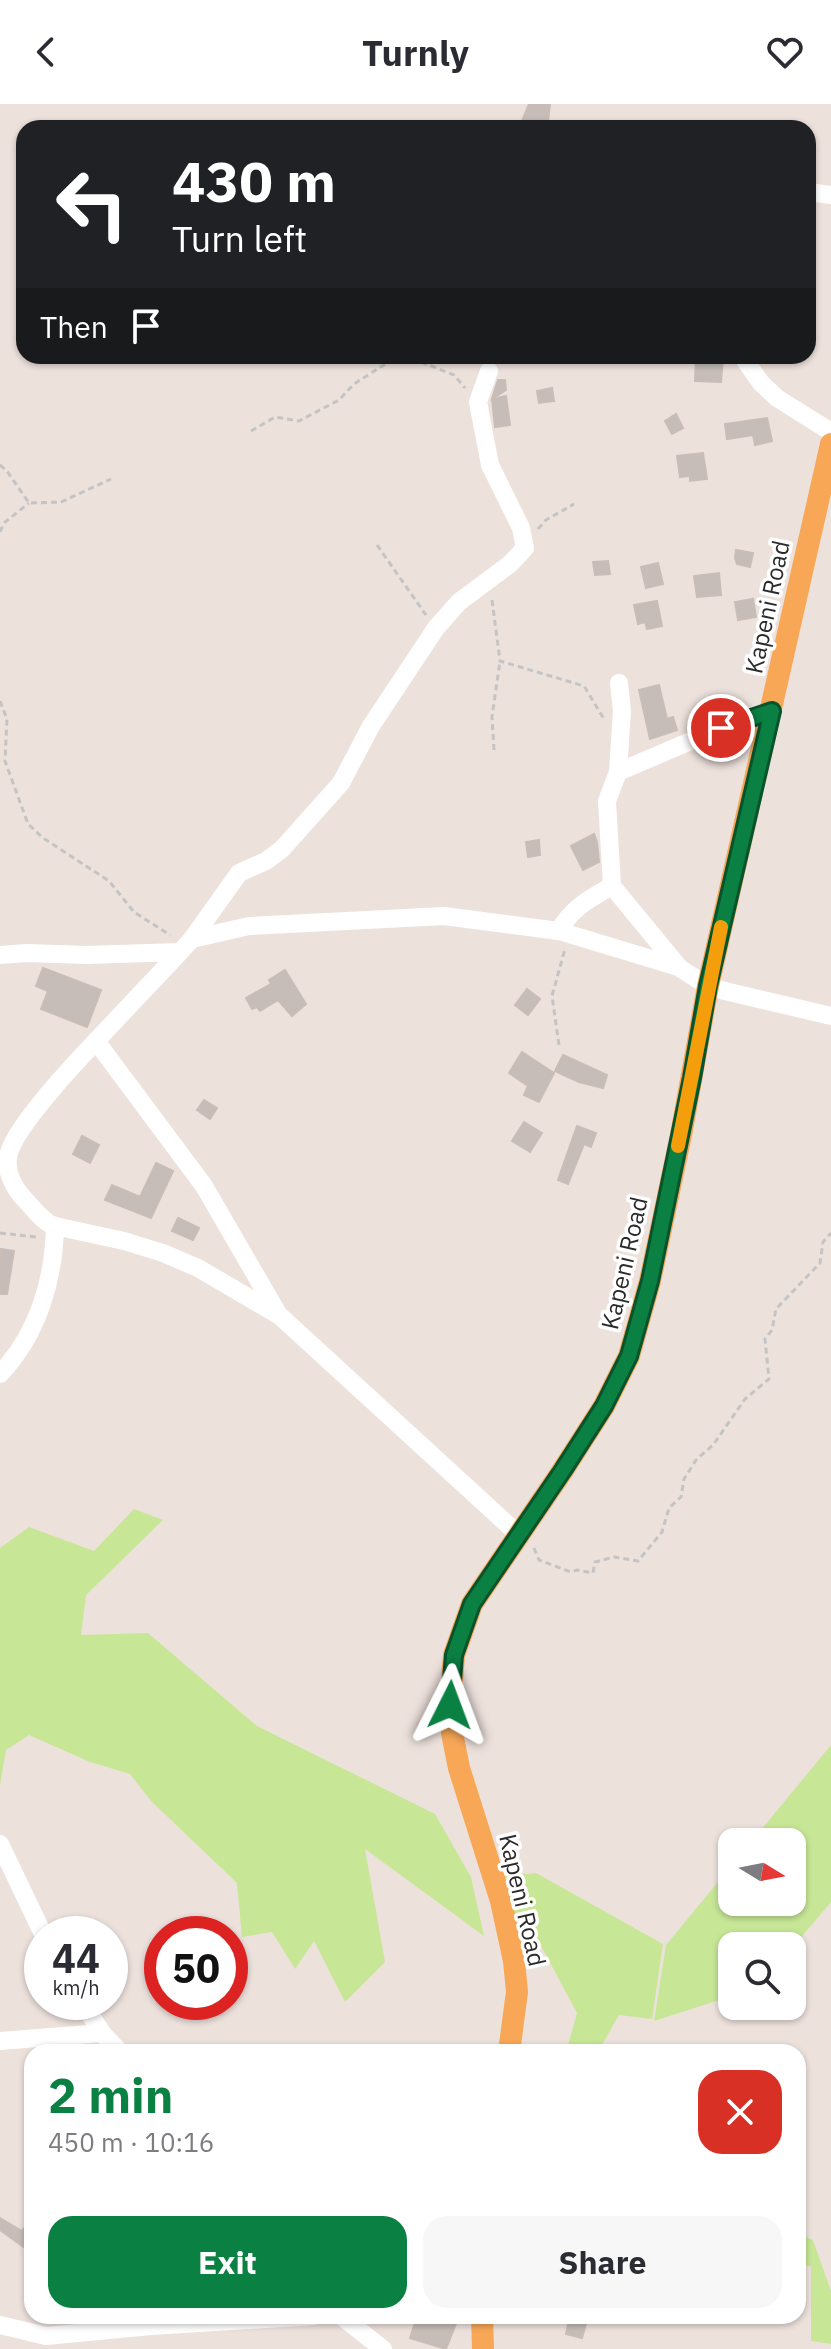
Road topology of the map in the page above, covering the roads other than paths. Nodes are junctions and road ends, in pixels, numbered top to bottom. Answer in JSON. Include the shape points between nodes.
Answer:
{"nodes":[{"id":1,"x":748,"y":364,"type":"edge"},
{"id":2,"x":489,"y":371,"type":"dead end"},
{"id":3,"x":831,"y":432,"type":"edge"},
{"id":4,"x":831,"y":444,"type":"edge"},
{"id":5,"x":619,"y":683,"type":"dead end"},
{"id":6,"x":772,"y":711,"type":"junction"},
{"id":7,"x":618,"y":772,"type":"junction"},
{"id":8,"x":612,"y":886,"type":"junction"},
{"id":9,"x":565,"y":932,"type":"junction"},
{"id":10,"x":186,"y":946,"type":"junction"},
{"id":11,"x":0,"y":955,"type":"edge"},
{"id":12,"x":678,"y":967,"type":"junction"},
{"id":13,"x":708,"y":986,"type":"junction"},
{"id":14,"x":831,"y":1016,"type":"edge"},
{"id":15,"x":96,"y":1041,"type":"junction"},
{"id":16,"x":53,"y":1226,"type":"junction"},
{"id":17,"x":280,"y":1316,"type":"junction"},
{"id":18,"x":0,"y":1374,"type":"edge"},
{"id":19,"x":518,"y":1534,"type":"junction"},
{"id":20,"x":0,"y":1844,"type":"edge"},
{"id":21,"x":34,"y":1916,"type":"edge"},
{"id":22,"x":94,"y":2020,"type":"edge"},
{"id":23,"x":102,"y":2033,"type":"junction"},
{"id":24,"x":0,"y":2041,"type":"edge"},
{"id":25,"x":112,"y":2044,"type":"edge"},
{"id":26,"x":510,"y":2044,"type":"edge"},
{"id":27,"x":184,"y":2324,"type":"edge"},
{"id":28,"x":351,"y":2324,"type":"edge"},
{"id":29,"x":482,"y":2324,"type":"edge"},
{"id":30,"x":0,"y":2325,"type":"edge"},
{"id":31,"x":383,"y":2349,"type":"edge"},
{"id":32,"x":483,"y":2349,"type":"edge"}],
"edges":[{"from":1,"to":3,"type":"street","via":[[777,398]]},
{"from":2,"to":10,"type":"street","via":[[478,402],[490,465],[521,528],[525,548],[436,628],[371,726],[341,783],[282,849],[239,873]]},
{"from":4,"to":6,"type":"main road","name":"Kapeni Road"},
{"from":5,"to":7,"type":"street"},
{"from":6,"to":7,"type":"street"},
{"from":6,"to":13,"type":"main road","name":"Kapeni Road"},
{"from":7,"to":8,"type":"street","via":[[607,801]]},
{"from":8,"to":9,"type":"street","via":[[565,919]]},
{"from":8,"to":12,"type":"street"},
{"from":9,"to":10,"type":"street","via":[[444,916],[249,926]]},
{"from":9,"to":12,"type":"street"},
{"from":10,"to":11,"type":"street"},
{"from":10,"to":15,"type":"street"},
{"from":12,"to":13,"type":"street"},
{"from":13,"to":14,"type":"street"},
{"from":13,"to":19,"type":"main road","name":"Kapeni Road","via":[[650,1281],[629,1356],[604,1406]]},
{"from":15,"to":16,"type":"street","via":[[9,1151],[14,1187]]},
{"from":15,"to":17,"type":"street","via":[[204,1186]]},
{"from":16,"to":17,"type":"street","via":[[163,1253]]},
{"from":16,"to":18,"type":"street","via":[[52,1273],[44,1301]]},
{"from":17,"to":19,"type":"street"},
{"from":19,"to":26,"type":"main road","name":"Kapeni Road","via":[[472,1604],[450,1679],[459,1768],[491,1862],[514,1961],[517,1992]]},
{"from":20,"to":21,"type":"street"},
{"from":22,"to":23,"type":"street"},
{"from":23,"to":24,"type":"street"},
{"from":23,"to":25,"type":"street"},
{"from":27,"to":30,"type":"street","via":[[46,2336]]},
{"from":28,"to":31,"type":"street"},
{"from":29,"to":32,"type":"main road"}]}
